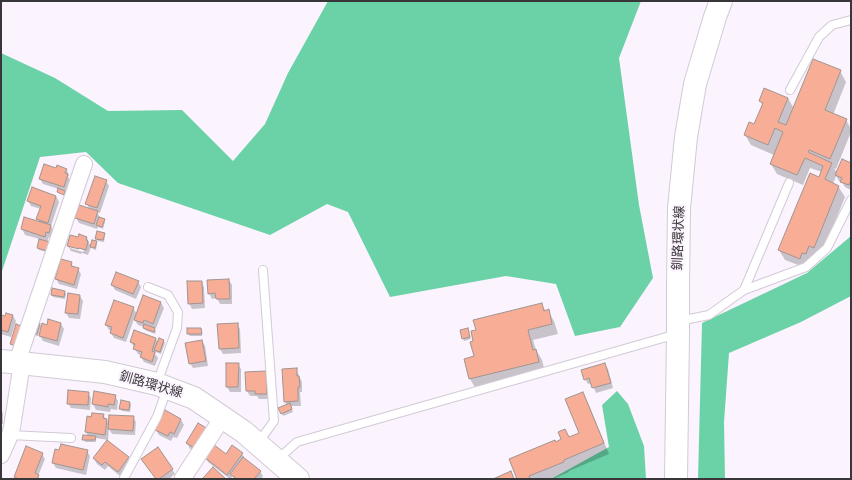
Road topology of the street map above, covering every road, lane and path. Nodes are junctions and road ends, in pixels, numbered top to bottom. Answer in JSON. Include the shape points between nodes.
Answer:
{"nodes":[{"id":1,"x":721,"y":1,"type":"edge"},
{"id":2,"x":851,"y":20,"type":"edge"},
{"id":3,"x":790,"y":90,"type":"dead end"},
{"id":4,"x":84,"y":164,"type":"dead end"},
{"id":5,"x":789,"y":182,"type":"dead end"},
{"id":6,"x":851,"y":200,"type":"edge"},
{"id":7,"x":263,"y":270,"type":"dead end"},
{"id":8,"x":148,"y":287,"type":"dead end"},
{"id":9,"x":744,"y":290,"type":"junction"},
{"id":10,"x":678,"y":328,"type":"junction"},
{"id":11,"x":13,"y":362,"type":"edge"},
{"id":12,"x":162,"y":386,"type":"junction"},
{"id":13,"x":223,"y":417,"type":"junction"},
{"id":14,"x":8,"y":430,"type":"edge"},
{"id":15,"x":70,"y":438,"type":"dead end"},
{"id":16,"x":258,"y":443,"type":"junction"},
{"id":17,"x":1,"y":455,"type":"edge"},
{"id":18,"x":277,"y":461,"type":"junction"},
{"id":19,"x":124,"y":478,"type":"edge"},
{"id":20,"x":183,"y":478,"type":"edge"},
{"id":21,"x":298,"y":479,"type":"edge"},
{"id":22,"x":676,"y":479,"type":"edge"}],
"edges":[{"from":1,"to":10,"type":"main road","name":"釧路環状線","via":[[695,84],[686,137],[679,208]]},
{"from":2,"to":3,"type":"lane","via":[[832,25],[819,37]]},
{"from":4,"to":11,"type":"street"},
{"from":5,"to":9,"type":"lane"},
{"from":6,"to":9,"type":"lane","via":[[827,248],[806,267]]},
{"from":7,"to":16,"type":"lane","via":[[274,421]]},
{"from":8,"to":12,"type":"lane","via":[[168,295],[178,312],[177,328]]},
{"from":9,"to":10,"type":"lane","via":[[709,315]]},
{"from":10,"to":18,"type":"lane","via":[[297,442]]},
{"from":10,"to":22,"type":"main road","name":"釧路環状線"},
{"from":11,"to":12,"type":"main road","name":"釧路環状線","via":[[106,372]]},
{"from":11,"to":14,"type":"street"},
{"from":12,"to":13,"type":"main road","name":"釧路環状線","via":[[194,398]]},
{"from":12,"to":19,"type":"lane","via":[[157,417]]},
{"from":13,"to":16,"type":"main road","name":"釧路環状線"},
{"from":13,"to":20,"type":"street"},
{"from":14,"to":15,"type":"lane"},
{"from":14,"to":17,"type":"street"},
{"from":16,"to":18,"type":"main road","name":"釧路環状線"},
{"from":18,"to":21,"type":"main road","name":"釧路環状線"}]}
